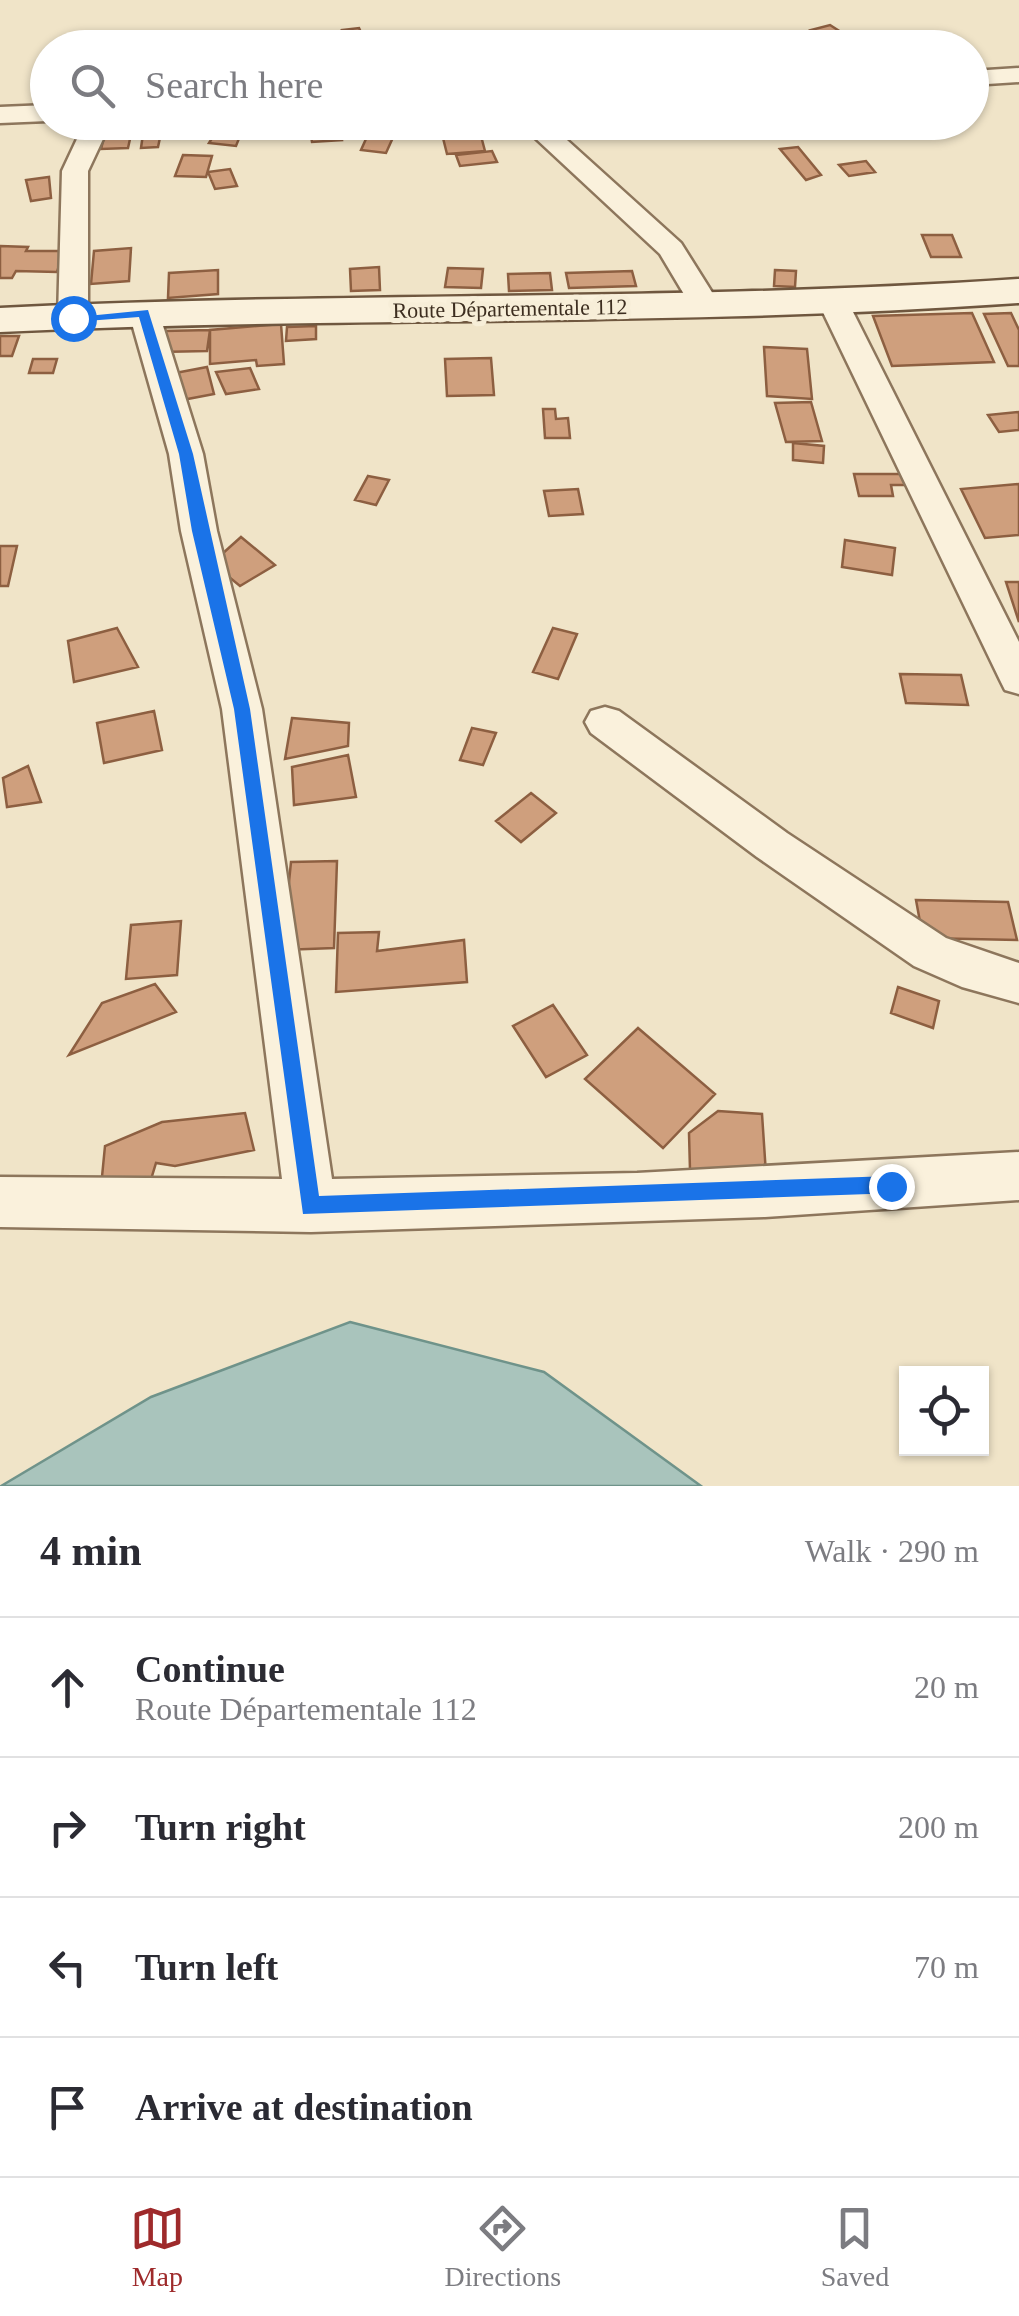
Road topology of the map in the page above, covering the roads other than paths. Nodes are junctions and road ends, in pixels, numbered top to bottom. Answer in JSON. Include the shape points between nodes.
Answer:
{"nodes":[{"id":1,"x":1019,"y":75,"type":"edge"},
{"id":2,"x":989,"y":77,"type":"edge"},
{"id":3,"x":30,"y":114,"type":"edge"},
{"id":4,"x":0,"y":115,"type":"edge"},
{"id":5,"x":90,"y":140,"type":"edge"},
{"id":6,"x":551,"y":140,"type":"edge"},
{"id":7,"x":1019,"y":291,"type":"edge"},
{"id":8,"x":834,"y":304,"type":"junction"},
{"id":9,"x":706,"y":305,"type":"junction"},
{"id":10,"x":144,"y":313,"type":"junction"},
{"id":11,"x":73,"y":318,"type":"junction"},
{"id":12,"x":0,"y":320,"type":"edge"},
{"id":13,"x":1019,"y":680,"type":"edge"},
{"id":14,"x":605,"y":722,"type":"dead end"},
{"id":15,"x":1019,"y":983,"type":"edge"},
{"id":16,"x":1019,"y":1176,"type":"edge"},
{"id":17,"x":0,"y":1202,"type":"edge"},
{"id":18,"x":310,"y":1207,"type":"junction"}],
"edges":[{"from":1,"to":2,"type":"street"},
{"from":3,"to":4,"type":"street"},
{"from":5,"to":11,"type":"street","via":[[75,171]]},
{"from":6,"to":9,"type":"street","via":[[671,249]]},
{"from":7,"to":8,"type":"main road","name":"Route Départementale 112"},
{"from":8,"to":9,"type":"main road","name":"Route Départementale 112"},
{"from":8,"to":13,"type":"street"},
{"from":9,"to":10,"type":"main road","name":"Route Départementale 112"},
{"from":10,"to":11,"type":"main road","name":"Route Départementale 112"},
{"from":10,"to":18,"type":"street","via":[[186,454],[242,709]]},
{"from":11,"to":12,"type":"main road","name":"Route Départementale 112"},
{"from":14,"to":15,"type":"street","via":[[930,952]]},
{"from":16,"to":18,"type":"street"},
{"from":17,"to":18,"type":"street"}]}
